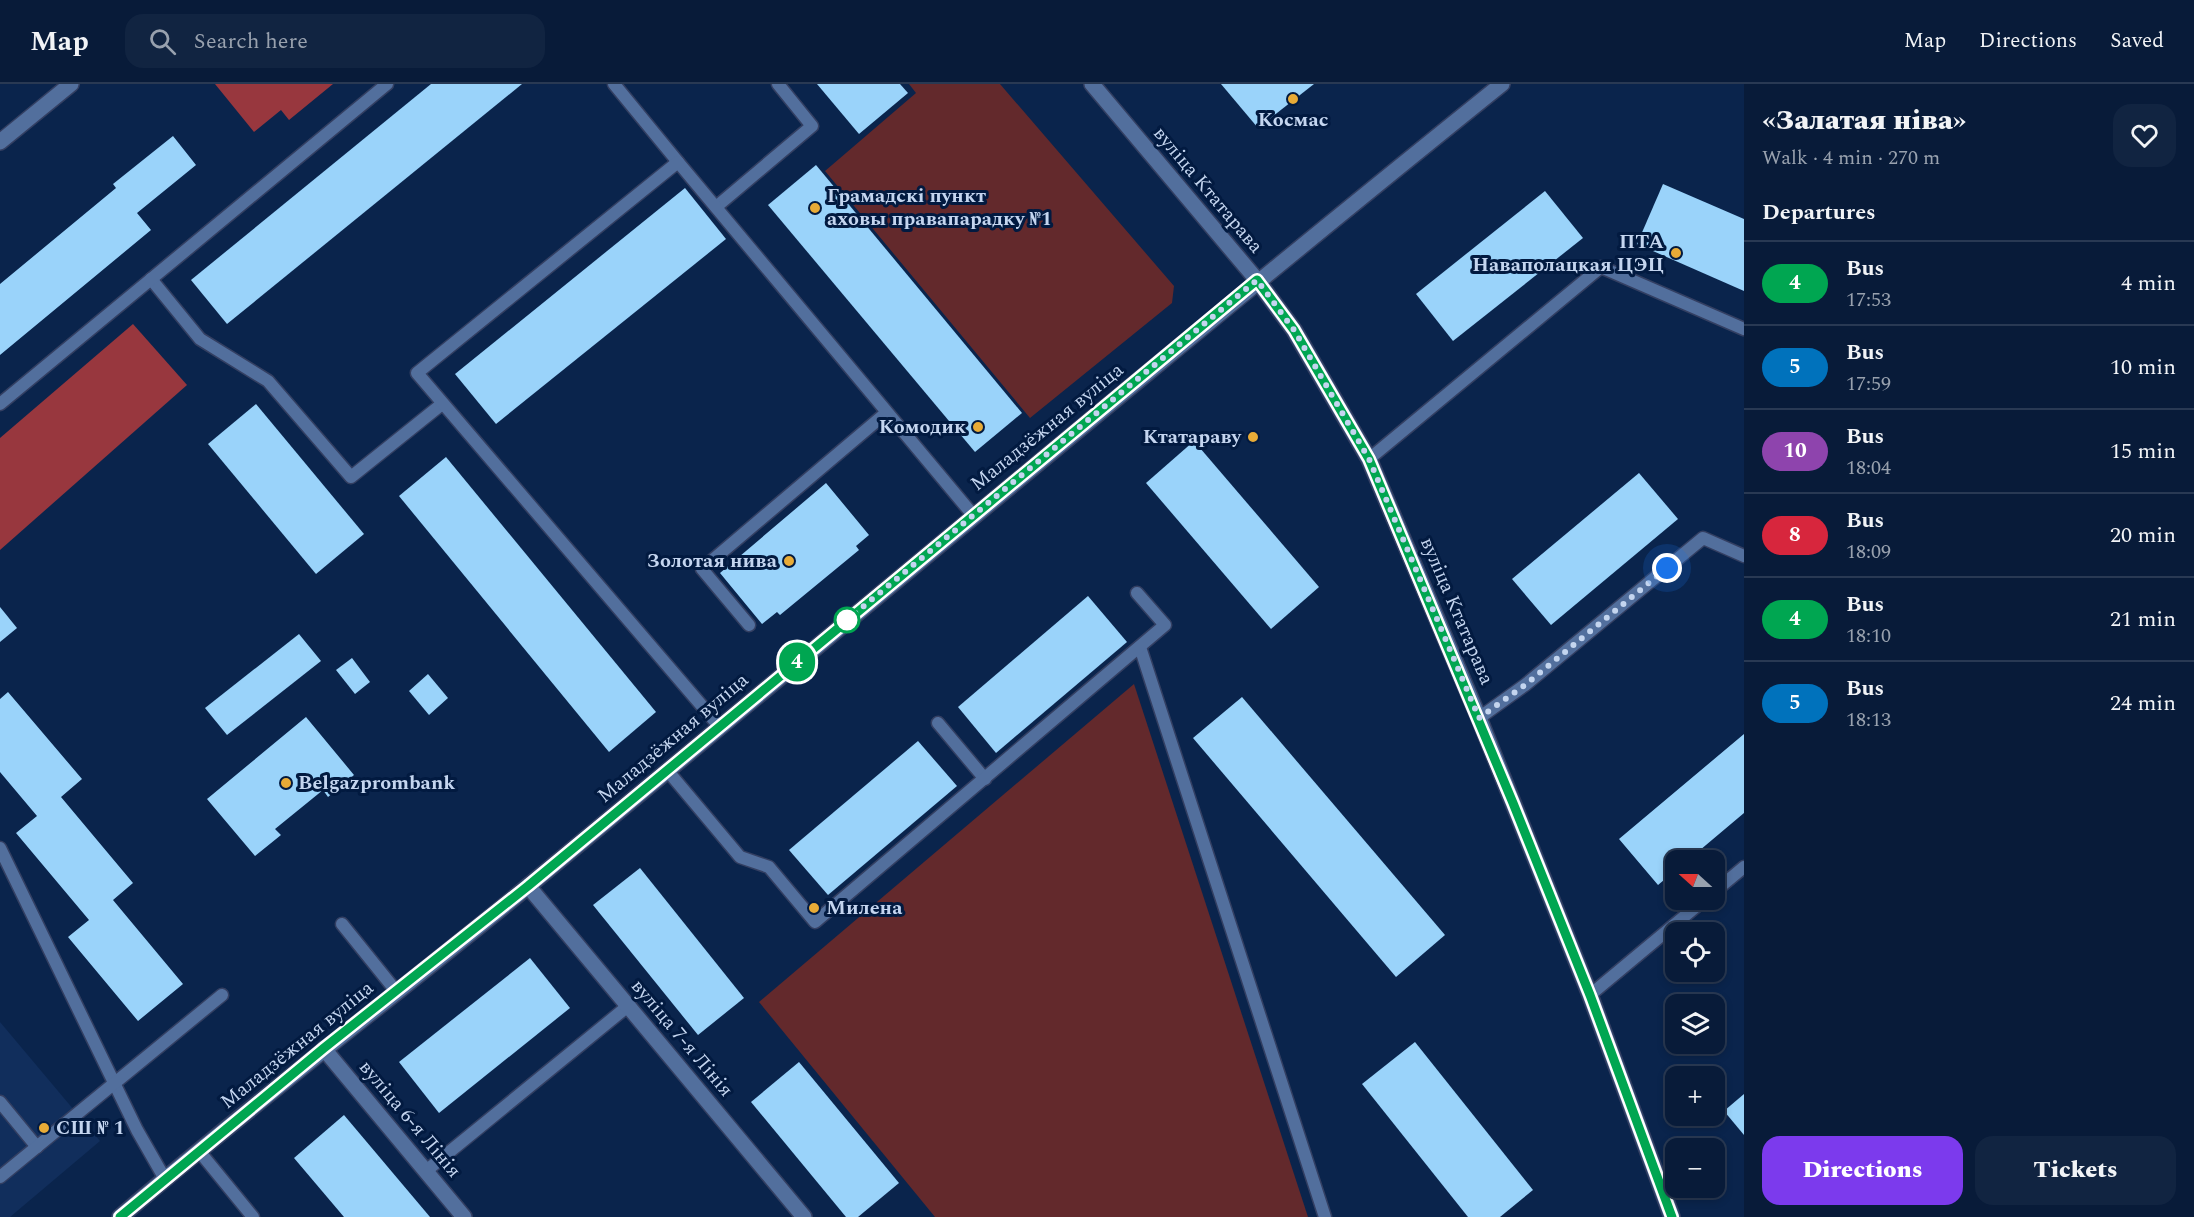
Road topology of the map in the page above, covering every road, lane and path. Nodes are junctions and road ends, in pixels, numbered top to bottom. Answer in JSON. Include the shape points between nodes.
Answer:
{"nodes":[{"id":1,"x":71,"y":84,"type":"edge"},
{"id":2,"x":387,"y":84,"type":"edge"},
{"id":3,"x":614,"y":84,"type":"edge"},
{"id":4,"x":777,"y":84,"type":"edge"},
{"id":5,"x":1092,"y":84,"type":"edge"},
{"id":6,"x":1495,"y":86,"type":"edge"},
{"id":7,"x":0,"y":142,"type":"edge"},
{"id":8,"x":678,"y":162,"type":"junction"},
{"id":9,"x":716,"y":207,"type":"junction"},
{"id":10,"x":151,"y":279,"type":"junction"},
{"id":11,"x":1257,"y":280,"type":"junction"},
{"id":12,"x":1744,"y":329,"type":"edge"},
{"id":13,"x":0,"y":404,"type":"edge"},
{"id":14,"x":442,"y":404,"type":"junction"},
{"id":15,"x":886,"y":413,"type":"junction"},
{"id":16,"x":1369,"y":459,"type":"junction"},
{"id":17,"x":973,"y":515,"type":"junction"},
{"id":18,"x":1744,"y":556,"type":"edge"},
{"id":19,"x":1137,"y":592,"type":"dead end"},
{"id":20,"x":749,"y":625,"type":"dead end"},
{"id":21,"x":1140,"y":647,"type":"junction"},
{"id":22,"x":1479,"y":718,"type":"junction"},
{"id":23,"x":938,"y":723,"type":"dead end"},
{"id":24,"x":720,"y":727,"type":"junction"},
{"id":25,"x":667,"y":770,"type":"junction"},
{"id":26,"x":985,"y":779,"type":"junction"},
{"id":27,"x":0,"y":848,"type":"edge"},
{"id":28,"x":1744,"y":867,"type":"edge"},
{"id":29,"x":1725,"y":883,"type":"edge"},
{"id":30,"x":528,"y":886,"type":"junction"},
{"id":31,"x":1692,"y":910,"type":"edge"},
{"id":32,"x":342,"y":924,"type":"dead end"},
{"id":33,"x":396,"y":991,"type":"junction"},
{"id":34,"x":222,"y":995,"type":"dead end"},
{"id":35,"x":1590,"y":995,"type":"junction"},
{"id":36,"x":628,"y":1006,"type":"junction"},
{"id":37,"x":324,"y":1048,"type":"junction"},
{"id":38,"x":116,"y":1082,"type":"junction"},
{"id":39,"x":0,"y":1102,"type":"edge"},
{"id":40,"x":37,"y":1147,"type":"junction"},
{"id":41,"x":199,"y":1151,"type":"junction"},
{"id":42,"x":426,"y":1171,"type":"junction"},
{"id":43,"x":0,"y":1178,"type":"edge"},
{"id":44,"x":165,"y":1179,"type":"junction"},
{"id":45,"x":120,"y":1217,"type":"edge"},
{"id":46,"x":253,"y":1217,"type":"edge"},
{"id":47,"x":464,"y":1217,"type":"edge"},
{"id":48,"x":804,"y":1217,"type":"edge"},
{"id":49,"x":1325,"y":1217,"type":"edge"},
{"id":50,"x":1672,"y":1217,"type":"edge"}],
"edges":[{"from":1,"to":7,"type":"street"},
{"from":2,"to":10,"type":"lane"},
{"from":3,"to":8,"type":"lane"},
{"from":4,"to":9,"type":"lane","via":[[812,126]]},
{"from":5,"to":11,"type":"street","name":"вуліца Ктатарава"},
{"from":6,"to":11,"type":"street","name":"Маладзёжная вуліца"},
{"from":8,"to":9,"type":"lane"},
{"from":8,"to":14,"type":"lane","via":[[417,373]]},
{"from":9,"to":15,"type":"lane"},
{"from":10,"to":13,"type":"lane"},
{"from":10,"to":14,"type":"lane","via":[[200,339],[268,381],[351,477]]},
{"from":11,"to":16,"type":"street","name":"вуліца Ктатарава","via":[[1294,330]]},
{"from":11,"to":17,"type":"street","name":"Маладзёжная вуліца"},
{"from":12,"to":16,"type":"lane","via":[[1601,267]]},
{"from":14,"to":24,"type":"lane"},
{"from":15,"to":17,"type":"lane"},
{"from":15,"to":20,"type":"lane","via":[[702,569]]},
{"from":16,"to":22,"type":"street","name":"вуліца Ктатарава"},
{"from":17,"to":24,"type":"street","name":"Маладзёжная вуліца"},
{"from":18,"to":22,"type":"lane","via":[[1703,538],[1525,685]]},
{"from":19,"to":21,"type":"lane","via":[[1165,625]]},
{"from":21,"to":26,"type":"lane"},
{"from":21,"to":49,"type":"lane"},
{"from":22,"to":35,"type":"street","name":"вуліца Ктатарава"},
{"from":23,"to":26,"type":"lane"},
{"from":24,"to":25,"type":"street","name":"Маладзёжная вуліца"},
{"from":25,"to":26,"type":"lane","via":[[740,857],[769,867],[815,922]]},
{"from":25,"to":30,"type":"street","name":"Маладзёжная вуліца"},
{"from":27,"to":38,"type":"lane"},
{"from":28,"to":29,"type":"lane"},
{"from":30,"to":33,"type":"street","name":"Маладзёжная вуліца"},
{"from":30,"to":36,"type":"street","name":"вуліца 7-я Лінія"},
{"from":31,"to":35,"type":"lane"},
{"from":32,"to":33,"type":"lane"},
{"from":33,"to":37,"type":"street","name":"Маладзёжная вуліца"},
{"from":34,"to":38,"type":"lane"},
{"from":35,"to":50,"type":"street","name":"вуліца Ктатарава"},
{"from":36,"to":42,"type":"lane"},
{"from":36,"to":48,"type":"street","name":"вуліца 7-я Лінія"},
{"from":37,"to":41,"type":"street","name":"Маладзёжная вуліца"},
{"from":37,"to":42,"type":"street","name":"вуліца 6-я Лінія"},
{"from":38,"to":40,"type":"lane"},
{"from":38,"to":44,"type":"lane"},
{"from":39,"to":40,"type":"lane"},
{"from":40,"to":43,"type":"lane"},
{"from":41,"to":44,"type":"street","name":"Маладзёжная вуліца"},
{"from":41,"to":46,"type":"lane"},
{"from":42,"to":47,"type":"street","name":"вуліца 6-я Лінія"},
{"from":44,"to":45,"type":"street","name":"Маладзёжная вуліца"}]}
